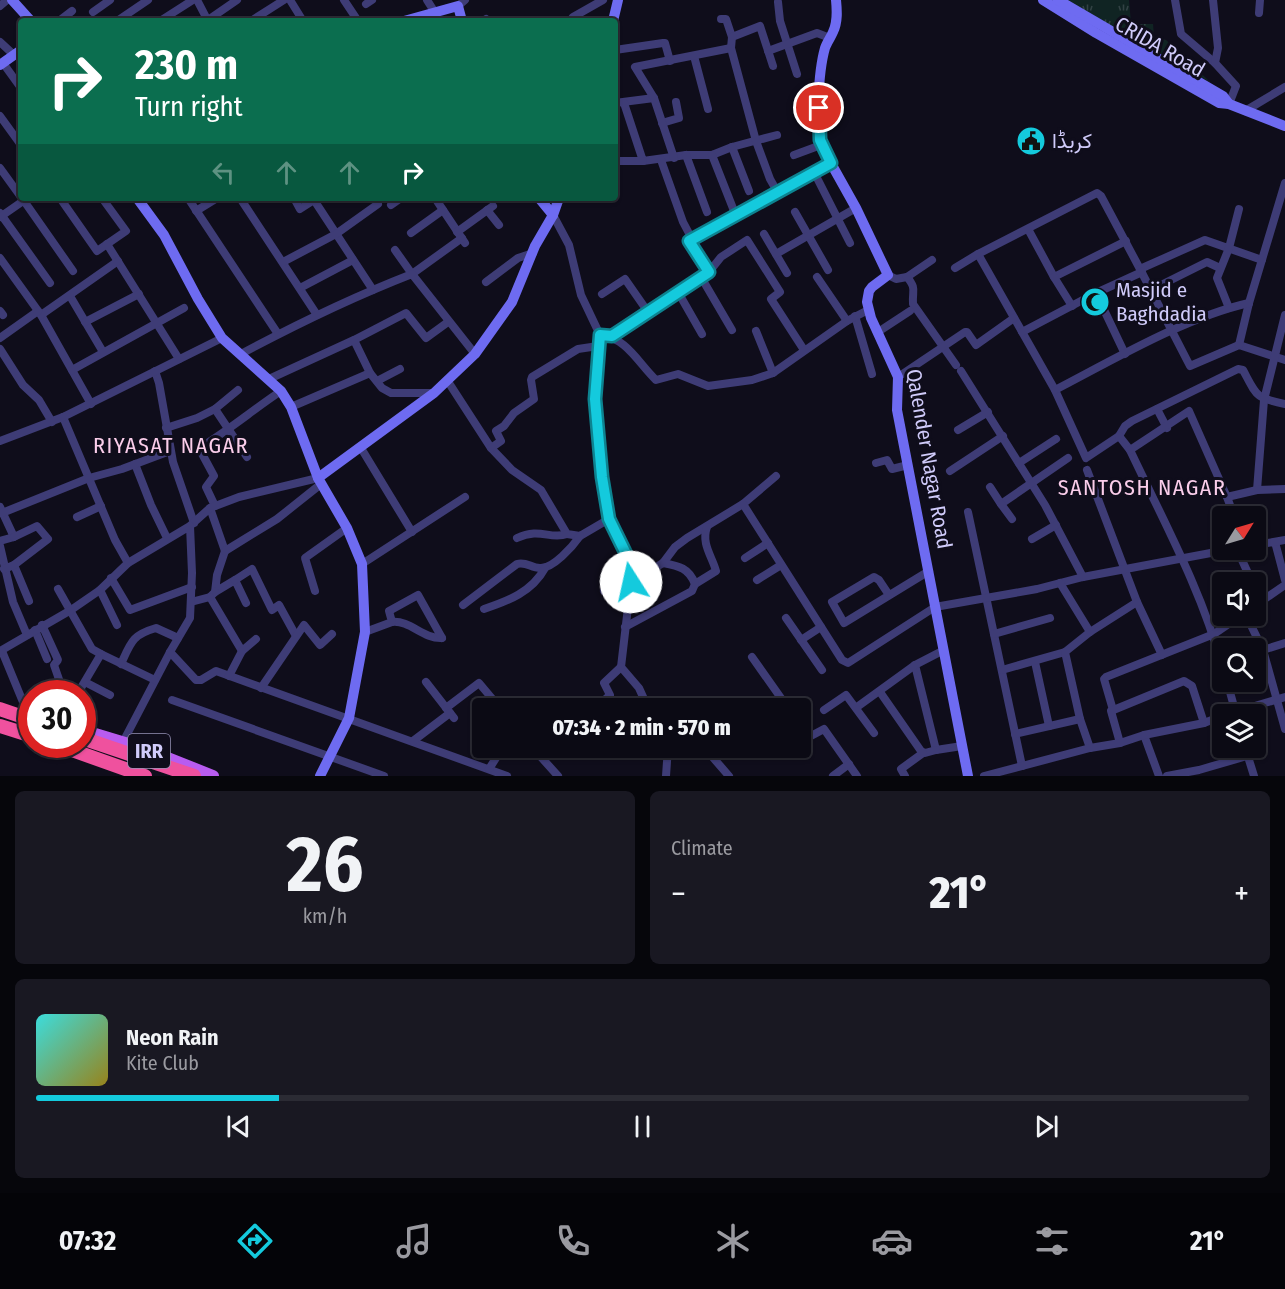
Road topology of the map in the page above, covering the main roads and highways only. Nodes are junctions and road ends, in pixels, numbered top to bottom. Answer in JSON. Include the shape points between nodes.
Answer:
{"nodes":[{"id":1,"x":0,"y":709,"type":"edge"},
{"id":2,"x":18,"y":715,"type":"edge"},
{"id":3,"x":0,"y":726,"type":"edge"},
{"id":4,"x":18,"y":732,"type":"edge"},
{"id":5,"x":96,"y":734,"type":"edge"},
{"id":6,"x":96,"y":743,"type":"edge"},
{"id":7,"x":94,"y":758,"type":"edge"},
{"id":8,"x":145,"y":776,"type":"edge"},
{"id":9,"x":194,"y":776,"type":"edge"},
{"id":10,"x":213,"y":776,"type":"edge"}],
"edges":[{"from":1,"to":2,"type":"highway"},
{"from":3,"to":4,"type":"highway"},
{"from":5,"to":10,"type":"main road","number":"IRR"},
{"from":6,"to":9,"type":"highway"},
{"from":7,"to":8,"type":"highway","number":"IRR"}]}
